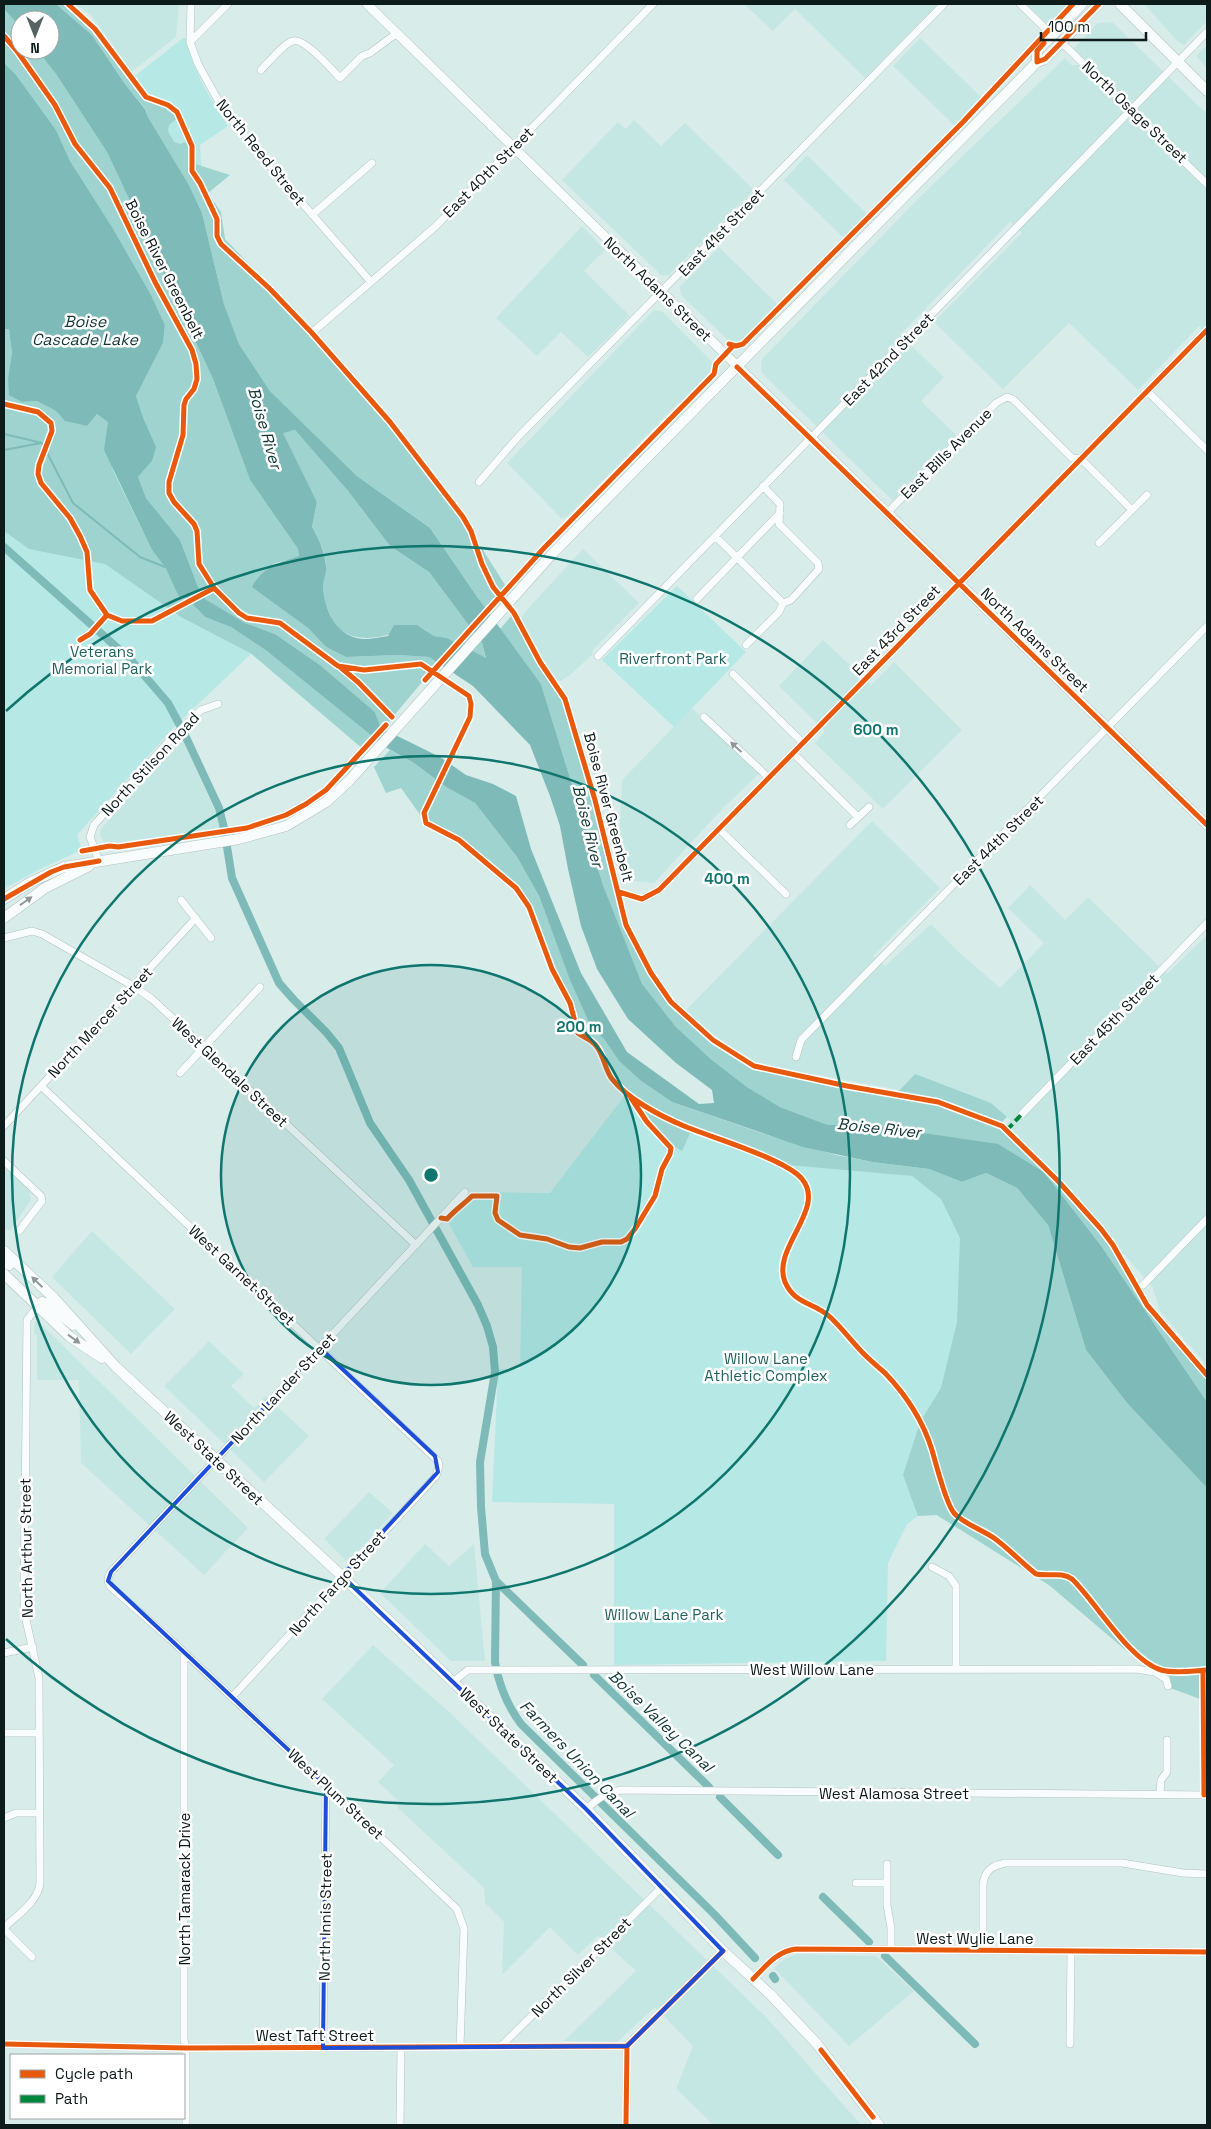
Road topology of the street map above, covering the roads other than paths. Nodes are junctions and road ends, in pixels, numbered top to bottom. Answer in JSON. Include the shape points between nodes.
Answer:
{"nodes":[{"id":1,"x":191,"y":4,"type":"edge"},
{"id":2,"x":228,"y":4,"type":"edge"},
{"id":3,"x":367,"y":4,"type":"edge"},
{"id":4,"x":653,"y":4,"type":"edge"},
{"id":5,"x":944,"y":4,"type":"edge"},
{"id":6,"x":1020,"y":4,"type":"edge"},
{"id":7,"x":1082,"y":4,"type":"edge"},
{"id":8,"x":1099,"y":4,"type":"edge"},
{"id":9,"x":1120,"y":4,"type":"edge"},
{"id":10,"x":1207,"y":32,"type":"edge"},
{"id":11,"x":397,"y":33,"type":"junction"},
{"id":12,"x":1052,"y":35,"type":"junction"},
{"id":13,"x":190,"y":42,"type":"junction"},
{"id":14,"x":1061,"y":42,"type":"junction"},
{"id":15,"x":1037,"y":62,"type":"junction"},
{"id":16,"x":1177,"y":62,"type":"junction"},
{"id":17,"x":261,"y":70,"type":"dead end"},
{"id":18,"x":1207,"y":91,"type":"edge"},
{"id":19,"x":1131,"y":109,"type":"junction"},
{"id":20,"x":514,"y":147,"type":"junction"},
{"id":21,"x":372,"y":163,"type":"dead end"},
{"id":22,"x":1207,"y":184,"type":"edge"},
{"id":23,"x":312,"y":215,"type":"junction"},
{"id":24,"x":371,"y":282,"type":"junction"},
{"id":25,"x":662,"y":293,"type":"junction"},
{"id":26,"x":1207,"y":330,"type":"edge"},
{"id":27,"x":314,"y":331,"type":"dead end"},
{"id":28,"x":737,"y":367,"type":"junction"},
{"id":29,"x":1147,"y":391,"type":"junction"},
{"id":30,"x":810,"y":438,"type":"junction"},
{"id":31,"x":1207,"y":450,"type":"edge"},
{"id":32,"x":1081,"y":459,"type":"junction"},
{"id":33,"x":479,"y":482,"type":"dead end"},
{"id":34,"x":762,"y":486,"type":"junction"},
{"id":35,"x":1147,"y":495,"type":"dead end"},
{"id":36,"x":1132,"y":510,"type":"junction"},
{"id":37,"x":781,"y":512,"type":"junction"},
{"id":38,"x":887,"y":513,"type":"junction"},
{"id":39,"x":715,"y":536,"type":"junction"},
{"id":40,"x":1099,"y":543,"type":"dead end"},
{"id":41,"x":737,"y":558,"type":"junction"},
{"id":42,"x":959,"y":584,"type":"junction"},
{"id":43,"x":697,"y":599,"type":"dead end"},
{"id":44,"x":783,"y":603,"type":"junction"},
{"id":45,"x":1207,"y":626,"type":"edge"},
{"id":46,"x":746,"y":645,"type":"dead end"},
{"id":47,"x":598,"y":656,"type":"dead end"},
{"id":48,"x":733,"y":674,"type":"dead end"},
{"id":49,"x":218,"y":704,"type":"dead end"},
{"id":50,"x":704,"y":717,"type":"dead end"},
{"id":51,"x":1108,"y":728,"type":"junction"},
{"id":52,"x":804,"y":742,"type":"junction"},
{"id":53,"x":793,"y":754,"type":"junction"},
{"id":54,"x":769,"y":778,"type":"junction"},
{"id":55,"x":869,"y":807,"type":"dead end"},
{"id":56,"x":858,"y":817,"type":"junction"},
{"id":57,"x":850,"y":825,"type":"dead end"},
{"id":58,"x":1207,"y":825,"type":"edge"},
{"id":59,"x":719,"y":829,"type":"junction"},
{"id":60,"x":99,"y":861,"type":"junction"},
{"id":61,"x":786,"y":894,"type":"dead end"},
{"id":62,"x":4,"y":899,"type":"edge"},
{"id":63,"x":642,"y":899,"type":"dead end"},
{"id":64,"x":181,"y":900,"type":"dead end"},
{"id":65,"x":4,"y":918,"type":"edge"},
{"id":66,"x":196,"y":918,"type":"junction"},
{"id":67,"x":1207,"y":923,"type":"edge"},
{"id":68,"x":4,"y":938,"type":"edge"},
{"id":69,"x":211,"y":938,"type":"dead end"},
{"id":70,"x":133,"y":986,"type":"junction"},
{"id":71,"x":260,"y":987,"type":"dead end"},
{"id":72,"x":204,"y":1047,"type":"junction"},
{"id":73,"x":796,"y":1057,"type":"dead end"},
{"id":74,"x":180,"y":1073,"type":"dead end"},
{"id":75,"x":41,"y":1086,"type":"junction"},
{"id":76,"x":1021,"y":1115,"type":"dead end"},
{"id":77,"x":4,"y":1126,"type":"edge"},
{"id":78,"x":4,"y":1161,"type":"edge"},
{"id":79,"x":466,"y":1192,"type":"dead end"},
{"id":80,"x":1207,"y":1219,"type":"edge"},
{"id":81,"x":19,"y":1231,"type":"dead end"},
{"id":82,"x":416,"y":1245,"type":"junction"},
{"id":83,"x":4,"y":1251,"type":"edge"},
{"id":84,"x":9,"y":1261,"type":"edge"},
{"id":85,"x":4,"y":1274,"type":"edge"},
{"id":86,"x":1143,"y":1285,"type":"dead end"},
{"id":87,"x":38,"y":1306,"type":"junction"},
{"id":88,"x":82,"y":1330,"type":"junction"},
{"id":89,"x":320,"y":1348,"type":"junction"},
{"id":90,"x":116,"y":1367,"type":"junction"},
{"id":91,"x":216,"y":1460,"type":"junction"},
{"id":92,"x":439,"y":1466,"type":"joint"},
{"id":93,"x":932,"y":1567,"type":"dead end"},
{"id":94,"x":342,"y":1576,"type":"junction"},
{"id":95,"x":111,"y":1587,"type":"joint"},
{"id":96,"x":33,"y":1647,"type":"junction"},
{"id":97,"x":4,"y":1653,"type":"edge"},
{"id":98,"x":184,"y":1653,"type":"junction"},
{"id":99,"x":956,"y":1669,"type":"junction"},
{"id":100,"x":454,"y":1681,"type":"junction"},
{"id":101,"x":1168,"y":1686,"type":"dead end"},
{"id":102,"x":232,"y":1697,"type":"junction"},
{"id":103,"x":4,"y":1733,"type":"edge"},
{"id":104,"x":39,"y":1733,"type":"junction"},
{"id":105,"x":1167,"y":1740,"type":"dead end"},
{"id":106,"x":326,"y":1785,"type":"junction"},
{"id":107,"x":1160,"y":1793,"type":"junction"},
{"id":108,"x":1207,"y":1794,"type":"edge"},
{"id":109,"x":590,"y":1806,"type":"junction"},
{"id":110,"x":39,"y":1813,"type":"junction"},
{"id":111,"x":4,"y":1818,"type":"edge"},
{"id":112,"x":887,"y":1864,"type":"dead end"},
{"id":113,"x":1207,"y":1874,"type":"edge"},
{"id":114,"x":856,"y":1882,"type":"dead end"},
{"id":115,"x":887,"y":1883,"type":"junction"},
{"id":116,"x":661,"y":1888,"type":"junction"},
{"id":117,"x":4,"y":1929,"type":"edge"},
{"id":118,"x":891,"y":1950,"type":"junction"},
{"id":119,"x":983,"y":1951,"type":"junction"},
{"id":120,"x":1071,"y":1951,"type":"junction"},
{"id":121,"x":724,"y":1952,"type":"junction"},
{"id":122,"x":1207,"y":1952,"type":"edge"},
{"id":123,"x":32,"y":1957,"type":"dead end"},
{"id":124,"x":753,"y":1979,"type":"junction"},
{"id":125,"x":4,"y":2044,"type":"edge"},
{"id":126,"x":1070,"y":2044,"type":"dead end"},
{"id":127,"x":627,"y":2046,"type":"junction"},
{"id":128,"x":460,"y":2047,"type":"junction"},
{"id":129,"x":500,"y":2047,"type":"junction"},
{"id":130,"x":186,"y":2048,"type":"junction"},
{"id":131,"x":324,"y":2048,"type":"junction"},
{"id":132,"x":401,"y":2048,"type":"junction"},
{"id":133,"x":186,"y":2125,"type":"edge"},
{"id":134,"x":400,"y":2125,"type":"edge"},
{"id":135,"x":626,"y":2125,"type":"edge"},
{"id":136,"x":879,"y":2125,"type":"edge"}],
"edges":[{"from":1,"to":13,"type":"street","name":"North Reed Street"},
{"from":2,"to":13,"type":"street"},
{"from":3,"to":11,"type":"street","name":"North Adams Street"},
{"from":4,"to":20,"type":"street","name":"East 40th Street"},
{"from":5,"to":25,"type":"street","name":"East 41st Street"},
{"from":6,"to":12,"type":"street"},
{"from":7,"to":12,"type":"main road"},
{"from":8,"to":14,"type":"main road"},
{"from":9,"to":16,"type":"main road"},
{"from":10,"to":16,"type":"street","name":"East 42nd Street"},
{"from":11,"to":17,"type":"street","via":[[362,56],[340,78],[304,43],[296,40],[288,43]]},
{"from":11,"to":20,"type":"street","name":"North Adams Street"},
{"from":12,"to":15,"type":"main road","via":[[1037,52]]},
{"from":13,"to":23,"type":"street","name":"North Reed Street","via":[[198,64],[224,111]]},
{"from":14,"to":15,"type":"main road","via":[[1045,59]]},
{"from":14,"to":19,"type":"street","name":"North Osage Street"},
{"from":15,"to":28,"type":"main road"},
{"from":16,"to":18,"type":"main road"},
{"from":16,"to":19,"type":"street","name":"East 42nd Street"},
{"from":19,"to":22,"type":"street","name":"North Osage Street"},
{"from":19,"to":30,"type":"street","name":"East 42nd Street"},
{"from":20,"to":24,"type":"street","name":"East 40th Street","via":[[436,226]]},
{"from":20,"to":25,"type":"street","name":"North Adams Street"},
{"from":21,"to":23,"type":"street"},
{"from":23,"to":24,"type":"street","name":"North Reed Street"},
{"from":24,"to":27,"type":"street","name":"East 40th Street"},
{"from":25,"to":28,"type":"street","name":"North Adams Street"},
{"from":25,"to":33,"type":"street","name":"East 41st Street","via":[[517,438]]},
{"from":26,"to":29,"type":"street","name":"East 43rd Street"},
{"from":28,"to":30,"type":"street","name":"North Adams Street"},
{"from":28,"to":60,"type":"main road","via":[[552,554],[326,802],[286,826],[239,839]]},
{"from":29,"to":31,"type":"street"},
{"from":29,"to":32,"type":"street","name":"East 43rd Street"},
{"from":30,"to":34,"type":"street","name":"East 42nd Street"},
{"from":30,"to":38,"type":"street","name":"North Adams Street"},
{"from":32,"to":36,"type":"street"},
{"from":32,"to":38,"type":"street","name":"East Bills Avenue","via":[[1072,458],[1013,399],[1007,397],[996,403]]},
{"from":32,"to":42,"type":"street","name":"East 43rd Street"},
{"from":34,"to":37,"type":"street","via":[[780,504]]},
{"from":34,"to":39,"type":"street","name":"East 42nd Street"},
{"from":35,"to":36,"type":"street"},
{"from":36,"to":40,"type":"street"},
{"from":37,"to":41,"type":"street"},
{"from":37,"to":44,"type":"street","via":[[779,524],[818,562],[819,569],[791,600]]},
{"from":38,"to":42,"type":"street","name":"North Adams Street"},
{"from":39,"to":41,"type":"street"},
{"from":39,"to":47,"type":"street","name":"East 42nd Street"},
{"from":41,"to":43,"type":"street"},
{"from":41,"to":44,"type":"street"},
{"from":42,"to":51,"type":"street","name":"North Adams Street"},
{"from":42,"to":52,"type":"street","name":"East 43rd Street"},
{"from":44,"to":46,"type":"street","via":[[779,612]]},
{"from":45,"to":51,"type":"street","name":"East 44th Street"},
{"from":48,"to":52,"type":"street"},
{"from":49,"to":60,"type":"street","name":"North Stilson Road","via":[[200,710],[94,825],[90,837]]},
{"from":54,"to":50,"type":"street","one_way":true},
{"from":51,"to":58,"type":"street","name":"North Adams Street"},
{"from":51,"to":73,"type":"street","name":"East 44th Street","via":[[801,1040]]},
{"from":52,"to":53,"type":"street","name":"East 43rd Street"},
{"from":53,"to":54,"type":"street","name":"East 43rd Street"},
{"from":53,"to":56,"type":"street"},
{"from":54,"to":59,"type":"street","name":"East 43rd Street"},
{"from":55,"to":56,"type":"street"},
{"from":56,"to":57,"type":"street"},
{"from":59,"to":61,"type":"street"},
{"from":59,"to":63,"type":"street","name":"East 43rd Street","via":[[659,890]]},
{"from":60,"to":62,"type":"main road","via":[[51,872]]},
{"from":65,"to":60,"type":"main road","one_way":true,"via":[[45,888]]},
{"from":64,"to":66,"type":"street"},
{"from":66,"to":69,"type":"street"},
{"from":66,"to":70,"type":"street","name":"North Mercer Street"},
{"from":67,"to":76,"type":"street","name":"East 45th Street"},
{"from":68,"to":70,"type":"street","name":"West Glendale Street","via":[[32,931],[52,938]]},
{"from":70,"to":72,"type":"street","name":"West Glendale Street","via":[[152,999]]},
{"from":70,"to":75,"type":"street","name":"North Mercer Street"},
{"from":71,"to":72,"type":"street"},
{"from":72,"to":74,"type":"street"},
{"from":72,"to":82,"type":"street","name":"West Glendale Street"},
{"from":75,"to":77,"type":"street","name":"North Mercer Street"},
{"from":75,"to":89,"type":"street","name":"West Garnet Street"},
{"from":78,"to":81,"type":"street","via":[[42,1196],[42,1201]]},
{"from":79,"to":82,"type":"street","name":"North Lander Street"},
{"from":80,"to":86,"type":"street"},
{"from":82,"to":89,"type":"street","name":"North Lander Street"},
{"from":83,"to":84,"type":"main road","name":"West State Street"},
{"from":88,"to":84,"type":"main road","name":"West State Street","one_way":true,"via":[[54,1298]]},
{"from":85,"to":87,"type":"main road","name":"West State Street"},
{"from":87,"to":88,"type":"main road","name":"West State Street","via":[[42,1302],[48,1304]]},
{"from":87,"to":90,"type":"main road","name":"West State Street","one_way":true,"via":[[70,1337]]},
{"from":87,"to":96,"type":"street","name":"North Arthur Street","via":[[27,1320],[24,1611]]},
{"from":88,"to":90,"type":"main road","name":"West State Street"},
{"from":89,"to":91,"type":"street","name":"North Lander Street"},
{"from":89,"to":92,"type":"street","name":"West Garnet Street","via":[[435,1456]]},
{"from":90,"to":91,"type":"main road","name":"West State Street"},
{"from":91,"to":94,"type":"main road","name":"West State Street"},
{"from":91,"to":95,"type":"street","name":"North Lander Street","via":[[111,1572],[108,1576]]},
{"from":92,"to":94,"type":"street","name":"North Fargo Street","via":[[436,1476]]},
{"from":93,"to":99,"type":"street","via":[[949,1576],[956,1586]]},
{"from":94,"to":100,"type":"main road","name":"West State Street"},
{"from":94,"to":102,"type":"street","name":"North Fargo Street"},
{"from":95,"to":98,"type":"street","name":"West Plum Street"},
{"from":96,"to":97,"type":"street"},
{"from":96,"to":104,"type":"street","name":"North Arthur Street","via":[[39,1678]]},
{"from":98,"to":102,"type":"street","name":"West Plum Street"},
{"from":98,"to":130,"type":"street","name":"North Tamarack Drive"},
{"from":99,"to":100,"type":"street","name":"West Willow Lane","via":[[468,1670]]},
{"from":99,"to":101,"type":"street","name":"West Willow Lane","via":[[1136,1669],[1155,1672],[1166,1679]]},
{"from":100,"to":109,"type":"main road","name":"West State Street"},
{"from":102,"to":106,"type":"street","name":"West Plum Street"},
{"from":103,"to":104,"type":"street"},
{"from":104,"to":110,"type":"street","name":"North Arthur Street"},
{"from":105,"to":107,"type":"street","via":[[1167,1772],[1161,1780]]},
{"from":106,"to":128,"type":"street","name":"West Plum Street","via":[[451,1902],[461,1917],[464,1929]]},
{"from":106,"to":131,"type":"street","name":"North Innis Street"},
{"from":107,"to":108,"type":"street","name":"West Alamosa Street"},
{"from":107,"to":109,"type":"street","name":"West Alamosa Street","via":[[622,1790],[602,1796]]},
{"from":109,"to":116,"type":"main road","name":"West State Street"},
{"from":110,"to":111,"type":"street","via":[[16,1813]]},
{"from":110,"to":117,"type":"street","name":"North Arthur Street","via":[[39,1892]]},
{"from":112,"to":115,"type":"street"},
{"from":113,"to":119,"type":"street","via":[[1108,1863],[995,1865],[988,1870],[982,1884]]},
{"from":114,"to":115,"type":"street"},
{"from":115,"to":118,"type":"street"},
{"from":116,"to":121,"type":"main road","name":"West State Street"},
{"from":116,"to":129,"type":"street","name":"North Silver Street"},
{"from":117,"to":123,"type":"street"},
{"from":118,"to":119,"type":"street","name":"West Wylie Lane"},
{"from":118,"to":124,"type":"street","name":"West Wylie Lane","via":[[786,1950]]},
{"from":119,"to":120,"type":"street","name":"West Wylie Lane"},
{"from":120,"to":122,"type":"street","name":"West Wylie Lane"},
{"from":120,"to":126,"type":"street"},
{"from":121,"to":124,"type":"main road","name":"West State Street"},
{"from":121,"to":127,"type":"street"},
{"from":124,"to":136,"type":"main road","name":"West State Street","via":[[817,2044]]},
{"from":125,"to":130,"type":"street","name":"West Taft Street"},
{"from":127,"to":129,"type":"street","name":"West Taft Street"},
{"from":127,"to":135,"type":"street"},
{"from":128,"to":129,"type":"street","name":"West Taft Street"},
{"from":128,"to":132,"type":"street","name":"West Taft Street"},
{"from":130,"to":131,"type":"street","name":"West Taft Street"},
{"from":130,"to":133,"type":"street","name":"North Tamarack Drive"},
{"from":131,"to":132,"type":"street","name":"West Taft Street"},
{"from":132,"to":134,"type":"street"}]}
